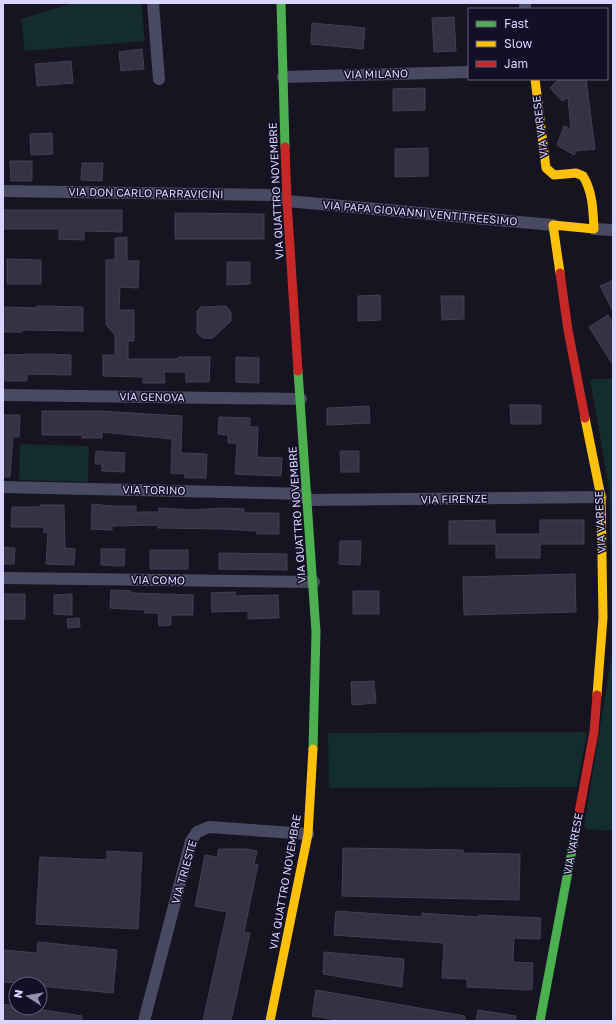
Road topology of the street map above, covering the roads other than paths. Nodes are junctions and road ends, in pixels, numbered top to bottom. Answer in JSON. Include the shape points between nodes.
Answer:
{"nodes":[{"id":1,"x":153,"y":3,"type":"edge"},
{"id":2,"x":281,"y":3,"type":"edge"},
{"id":3,"x":468,"y":72,"type":"edge"},
{"id":4,"x":283,"y":77,"type":"junction"},
{"id":5,"x":159,"y":79,"type":"dead end"},
{"id":6,"x":534,"y":80,"type":"edge"},
{"id":7,"x":3,"y":191,"type":"edge"},
{"id":8,"x":287,"y":201,"type":"junction"},
{"id":9,"x":553,"y":225,"type":"junction"},
{"id":10,"x":594,"y":229,"type":"junction"},
{"id":11,"x":613,"y":230,"type":"edge"},
{"id":12,"x":3,"y":395,"type":"edge"},
{"id":13,"x":302,"y":399,"type":"junction"},
{"id":14,"x":3,"y":487,"type":"edge"},
{"id":15,"x":306,"y":497,"type":"junction"},
{"id":16,"x":601,"y":497,"type":"junction"},
{"id":17,"x":3,"y":578,"type":"edge"},
{"id":18,"x":314,"y":582,"type":"junction"},
{"id":19,"x":308,"y":834,"type":"junction"},
{"id":20,"x":144,"y":1021,"type":"edge"},
{"id":21,"x":270,"y":1021,"type":"edge"},
{"id":22,"x":540,"y":1021,"type":"edge"}],
"edges":[{"from":1,"to":5,"type":"street"},
{"from":2,"to":4,"type":"street","name":"VIA QUATTRO NOVEMBRE"},
{"from":3,"to":4,"type":"street","name":"VIA MILANO"},
{"from":4,"to":8,"type":"street","name":"VIA QUATTRO NOVEMBRE"},
{"from":6,"to":10,"type":"street","name":"VIA VARESE","via":[[546,168],[554,174],[579,174],[587,179]]},
{"from":7,"to":8,"type":"street","name":"VIA DON CARLO PARRAVICINI","via":[[273,195]]},
{"from":8,"to":9,"type":"street","name":"VIA PAPA GIOVANNI VENTITREESIMO"},
{"from":8,"to":13,"type":"street","name":"VIA QUATTRO NOVEMBRE"},
{"from":9,"to":10,"type":"street"},
{"from":9,"to":16,"type":"street","name":"VIA VARESE","via":[[568,330]]},
{"from":10,"to":11,"type":"street"},
{"from":12,"to":13,"type":"street","name":"VIA GENOVA"},
{"from":13,"to":15,"type":"street","name":"VIA QUATTRO NOVEMBRE"},
{"from":14,"to":15,"type":"street","name":"VIA TORINO"},
{"from":15,"to":16,"type":"street","name":"VIA FIRENZE"},
{"from":15,"to":18,"type":"street","name":"VIA QUATTRO NOVEMBRE"},
{"from":16,"to":22,"type":"street","name":"VIA VARESE","via":[[603,618],[594,732]]},
{"from":17,"to":18,"type":"street","name":"VIA COMO"},
{"from":18,"to":19,"type":"street","name":"VIA QUATTRO NOVEMBRE","via":[[316,676]]},
{"from":19,"to":20,"type":"street","name":"VIA TRIESTE","via":[[209,827],[197,832],[191,842]]},
{"from":19,"to":21,"type":"street","name":"VIA QUATTRO NOVEMBRE"}]}
